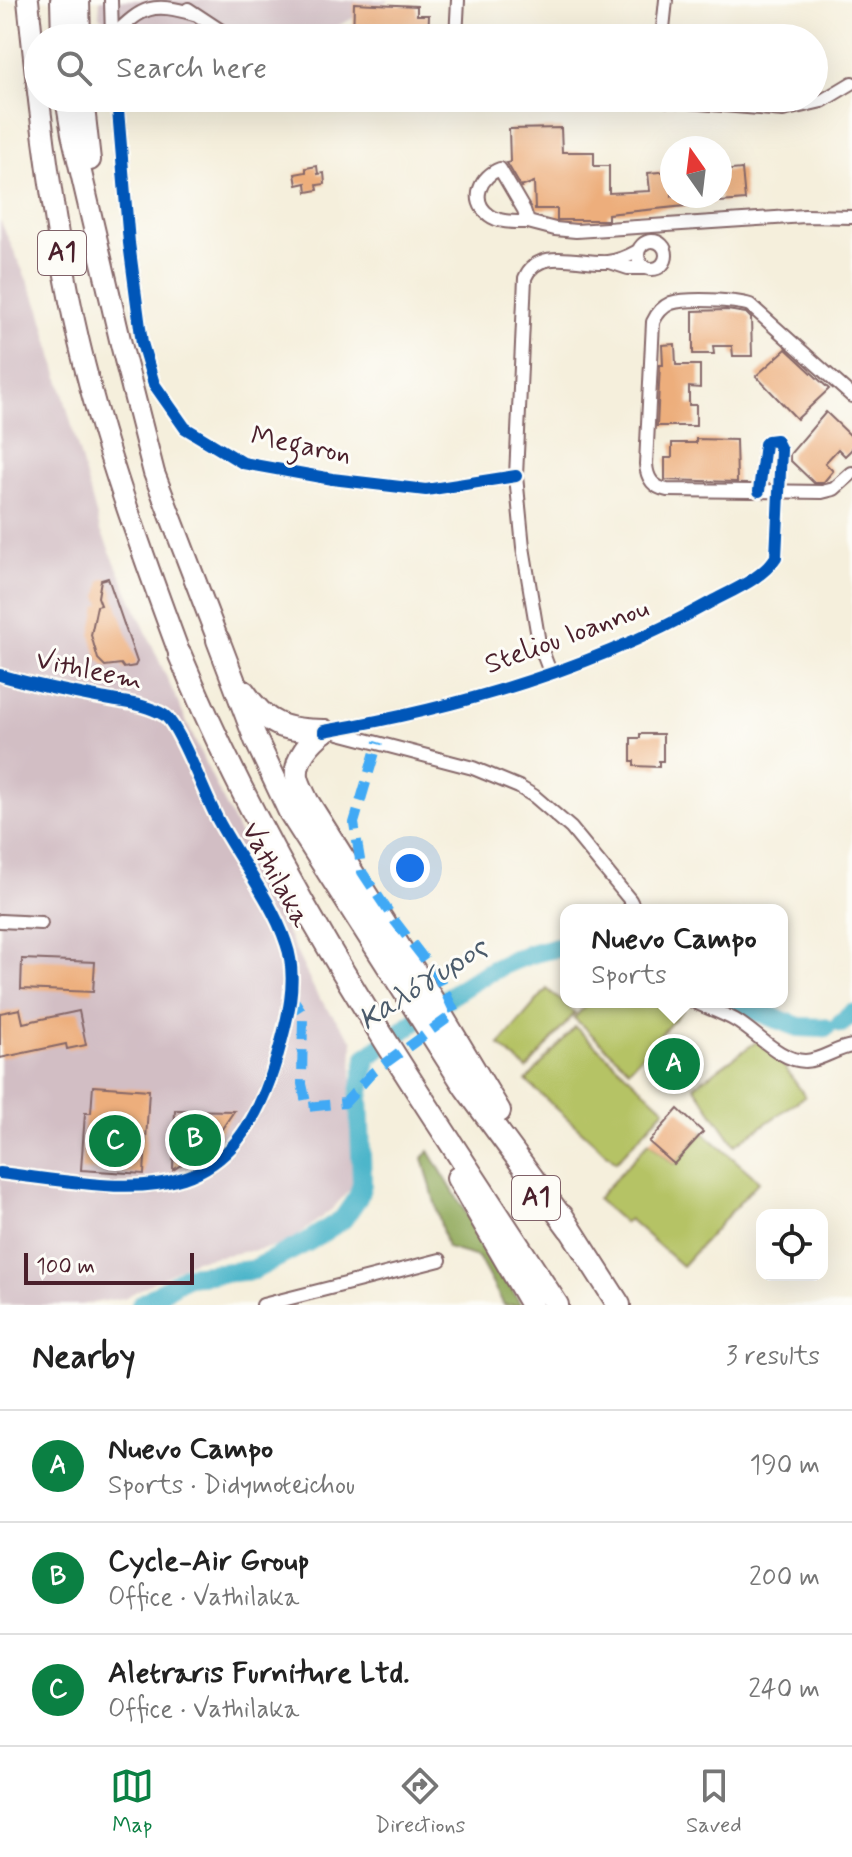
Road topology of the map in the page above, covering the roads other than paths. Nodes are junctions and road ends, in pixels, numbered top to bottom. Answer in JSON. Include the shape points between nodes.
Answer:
{"nodes":[{"id":1,"x":28,"y":0,"type":"edge"},
{"id":2,"x":61,"y":0,"type":"edge"},
{"id":3,"x":79,"y":0,"type":"edge"},
{"id":4,"x":111,"y":0,"type":"edge"},
{"id":5,"x":174,"y":0,"type":"edge"},
{"id":6,"x":458,"y":0,"type":"edge"},
{"id":7,"x":666,"y":0,"type":"edge"},
{"id":8,"x":194,"y":14,"type":"junction"},
{"id":9,"x":30,"y":24,"type":"edge"},
{"id":10,"x":62,"y":24,"type":"edge"},
{"id":11,"x":80,"y":24,"type":"edge"},
{"id":12,"x":112,"y":24,"type":"edge"},
{"id":13,"x":126,"y":24,"type":"edge"},
{"id":14,"x":210,"y":24,"type":"edge"},
{"id":15,"x":457,"y":24,"type":"edge"},
{"id":16,"x":663,"y":24,"type":"edge"},
{"id":17,"x":852,"y":83,"type":"edge"},
{"id":18,"x":828,"y":97,"type":"edge"},
{"id":19,"x":39,"y":112,"type":"edge"},
{"id":20,"x":69,"y":112,"type":"edge"},
{"id":21,"x":85,"y":112,"type":"edge"},
{"id":22,"x":118,"y":112,"type":"edge"},
{"id":23,"x":852,"y":217,"type":"edge"},
{"id":24,"x":528,"y":222,"type":"junction"},
{"id":25,"x":653,"y":234,"type":"junction"},
{"id":26,"x":638,"y":251,"type":"junction"},
{"id":27,"x":610,"y":262,"type":"junction"},
{"id":28,"x":646,"y":268,"type":"junction"},
{"id":29,"x":110,"y":295,"type":"junction"},
{"id":30,"x":852,"y":396,"type":"edge"},
{"id":31,"x":852,"y":473,"type":"edge"},
{"id":32,"x":516,"y":476,"type":"junction"},
{"id":33,"x":759,"y":491,"type":"junction"},
{"id":34,"x":780,"y":492,"type":"junction"},
{"id":35,"x":218,"y":640,"type":"joint"},
{"id":36,"x":180,"y":655,"type":"joint"},
{"id":37,"x":230,"y":671,"type":"junction"},
{"id":38,"x":550,"y":672,"type":"junction"},
{"id":39,"x":0,"y":675,"type":"edge"},
{"id":40,"x":168,"y":717,"type":"joint"},
{"id":41,"x":324,"y":731,"type":"junction"},
{"id":42,"x":631,"y":904,"type":"edge"},
{"id":43,"x":0,"y":921,"type":"edge"},
{"id":44,"x":41,"y":923,"type":"dead end"},
{"id":45,"x":709,"y":1008,"type":"edge"},
{"id":46,"x":852,"y":1046,"type":"edge"},
{"id":47,"x":468,"y":1090,"type":"junction"},
{"id":48,"x":426,"y":1114,"type":"junction"},
{"id":49,"x":0,"y":1173,"type":"edge"},
{"id":50,"x":569,"y":1228,"type":"junction"},
{"id":51,"x":440,"y":1260,"type":"dead end"},
{"id":52,"x":263,"y":1305,"type":"edge"},
{"id":53,"x":532,"y":1305,"type":"edge"},
{"id":54,"x":557,"y":1305,"type":"edge"},
{"id":55,"x":604,"y":1305,"type":"edge"},
{"id":56,"x":619,"y":1305,"type":"edge"}],
"edges":[{"from":1,"to":9,"type":"highway","number":"A1"},
{"from":2,"to":10,"type":"highway"},
{"from":3,"to":11,"type":"highway"},
{"from":4,"to":12,"type":"street"},
{"from":5,"to":8,"type":"street"},
{"from":6,"to":15,"type":"street"},
{"from":7,"to":16,"type":"street"},
{"from":8,"to":13,"type":"street","via":[[147,8]]},
{"from":8,"to":14,"type":"street"},
{"from":17,"to":18,"type":"street"},
{"from":19,"to":36,"type":"highway","number":"A1","via":[[71,303],[96,409]]},
{"from":20,"to":29,"type":"highway","number":"A1"},
{"from":21,"to":29,"type":"highway"},
{"from":22,"to":32,"type":"street","name":"Megaron","via":[[142,343],[154,384],[185,428],[243,463],[332,479],[426,490]]},
{"from":23,"to":25,"type":"street","via":[[805,216]]},
{"from":24,"to":24,"type":"street","via":[[500,169],[486,177],[479,192],[488,215]]},
{"from":24,"to":25,"type":"street","via":[[566,230]]},
{"from":25,"to":26,"type":"street"},
{"from":25,"to":28,"type":"street","via":[[666,256],[658,268]]},
{"from":26,"to":27,"type":"street"},
{"from":26,"to":28,"type":"street"},
{"from":27,"to":28,"type":"street"},
{"from":27,"to":32,"type":"street","via":[[546,260],[528,272]]},
{"from":29,"to":35,"type":"highway","number":"A1","via":[[154,473]]},
{"from":30,"to":33,"type":"street","via":[[750,305],[679,302],[659,312],[652,328],[647,476],[667,490]]},
{"from":31,"to":34,"type":"street","via":[[829,491]]},
{"from":32,"to":38,"type":"street","via":[[539,643]]},
{"from":33,"to":34,"type":"street"},
{"from":33,"to":34,"type":"street","name":"Steliou Ioannou","via":[[765,444],[774,440],[781,447]]},
{"from":34,"to":38,"type":"street","name":"Steliou Ioannou","via":[[778,550],[766,569],[645,638]]},
{"from":35,"to":37,"type":"highway","number":"A1"},
{"from":36,"to":48,"type":"highway","number":"A1","via":[[288,880],[376,1039]]},
{"from":37,"to":41,"type":"highway","via":[[251,703],[274,724]]},
{"from":37,"to":47,"type":"highway","number":"A1","via":[[290,812]]},
{"from":38,"to":41,"type":"street","name":"Steliou Ioannou","via":[[405,717]]},
{"from":39,"to":40,"type":"street","name":"Vithleem","via":[[143,705]]},
{"from":40,"to":49,"type":"street","name":"Vathilaka","via":[[287,945],[291,982],[275,1061],[254,1116],[229,1149],[199,1172],[167,1184],[130,1188]]},
{"from":41,"to":42,"type":"street","via":[[448,760],[519,787],[571,828]]},
{"from":41,"to":50,"type":"highway","via":[[300,759],[297,776],[307,801]]},
{"from":43,"to":44,"type":"street"},
{"from":45,"to":46,"type":"street","via":[[796,1059],[811,1060]]},
{"from":47,"to":50,"type":"highway"},
{"from":47,"to":55,"type":"highway","number":"A1"},
{"from":48,"to":53,"type":"highway"},
{"from":48,"to":54,"type":"highway","number":"A1"},
{"from":50,"to":56,"type":"highway"},
{"from":51,"to":52,"type":"street"}]}
